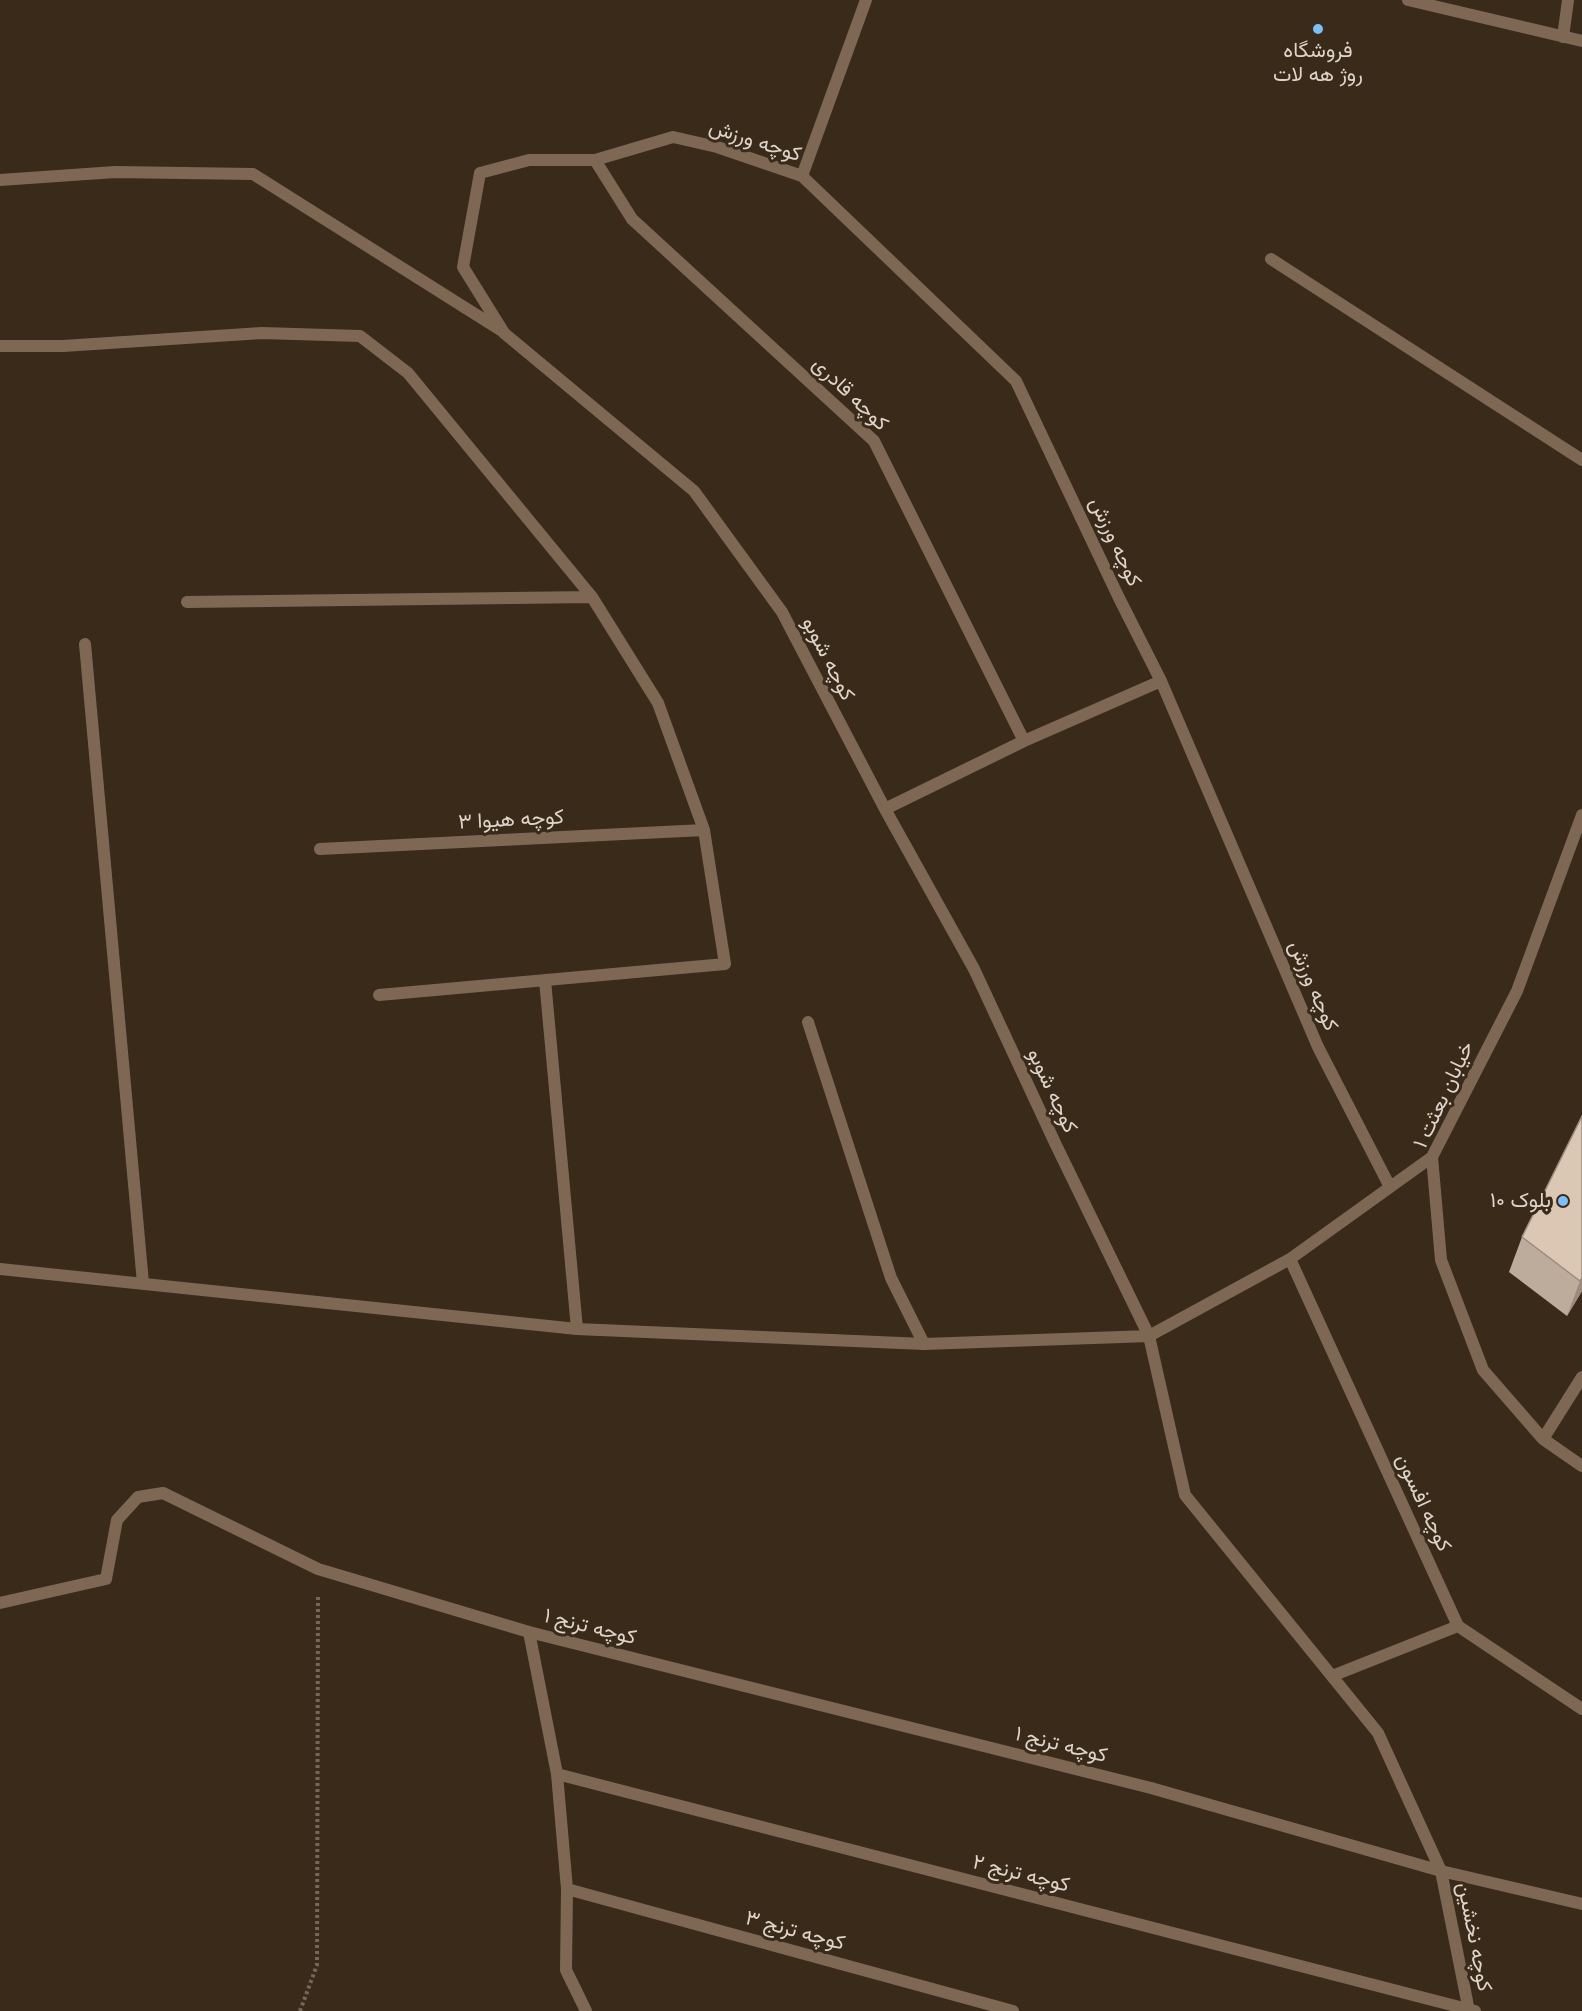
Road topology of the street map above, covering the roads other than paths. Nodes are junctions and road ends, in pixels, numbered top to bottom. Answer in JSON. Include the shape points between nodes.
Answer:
{"nodes":[{"id":1,"x":866,"y":0,"type":"edge"},
{"id":2,"x":1408,"y":0,"type":"edge"},
{"id":3,"x":1568,"y":0,"type":"edge"},
{"id":4,"x":1563,"y":37,"type":"junction"},
{"id":5,"x":1582,"y":41,"type":"edge"},
{"id":6,"x":595,"y":160,"type":"junction"},
{"id":7,"x":802,"y":176,"type":"junction"},
{"id":8,"x":0,"y":180,"type":"edge"},
{"id":9,"x":1271,"y":259,"type":"dead end"},
{"id":10,"x":504,"y":333,"type":"junction"},
{"id":11,"x":0,"y":346,"type":"edge"},
{"id":12,"x":1582,"y":460,"type":"edge"},
{"id":13,"x":592,"y":597,"type":"junction"},
{"id":14,"x":188,"y":602,"type":"dead end"},
{"id":15,"x":85,"y":644,"type":"dead end"},
{"id":16,"x":1161,"y":681,"type":"junction"},
{"id":17,"x":1024,"y":741,"type":"junction"},
{"id":18,"x":885,"y":809,"type":"junction"},
{"id":19,"x":1582,"y":815,"type":"edge"},
{"id":20,"x":704,"y":831,"type":"junction"},
{"id":21,"x":320,"y":849,"type":"dead end"},
{"id":22,"x":545,"y":980,"type":"junction"},
{"id":23,"x":379,"y":995,"type":"dead end"},
{"id":24,"x":808,"y":1022,"type":"dead end"},
{"id":25,"x":1432,"y":1156,"type":"junction"},
{"id":26,"x":1390,"y":1187,"type":"junction"},
{"id":27,"x":1290,"y":1259,"type":"junction"},
{"id":28,"x":0,"y":1269,"type":"edge"},
{"id":29,"x":143,"y":1283,"type":"junction"},
{"id":30,"x":577,"y":1329,"type":"junction"},
{"id":31,"x":1149,"y":1336,"type":"junction"},
{"id":32,"x":924,"y":1344,"type":"junction"},
{"id":33,"x":1582,"y":1377,"type":"edge"},
{"id":34,"x":1543,"y":1439,"type":"junction"},
{"id":35,"x":1582,"y":1466,"type":"edge"},
{"id":36,"x":0,"y":1603,"type":"edge"},
{"id":37,"x":1458,"y":1626,"type":"junction"},
{"id":38,"x":529,"y":1632,"type":"junction"},
{"id":39,"x":1332,"y":1676,"type":"junction"},
{"id":40,"x":1582,"y":1709,"type":"edge"},
{"id":41,"x":557,"y":1774,"type":"junction"},
{"id":42,"x":1441,"y":1871,"type":"junction"},
{"id":43,"x":567,"y":1888,"type":"junction"},
{"id":44,"x":1582,"y":1904,"type":"edge"},
{"id":45,"x":1471,"y":2010,"type":"edge"},
{"id":46,"x":586,"y":2011,"type":"edge"},
{"id":47,"x":1013,"y":2011,"type":"edge"}],
"edges":[{"from":1,"to":7,"type":"street"},
{"from":2,"to":4,"type":"street"},
{"from":3,"to":4,"type":"street"},
{"from":4,"to":5,"type":"street"},
{"from":6,"to":7,"type":"street","name":"کوچه ورزش","via":[[673,137],[717,147]]},
{"from":6,"to":10,"type":"street","name":"کوچه شوبو","via":[[529,160],[480,172],[464,267]]},
{"from":6,"to":17,"type":"street","name":"کوچه قادری","via":[[632,219],[874,441]]},
{"from":7,"to":16,"type":"street","name":"کوچه ورزش","via":[[1016,381]]},
{"from":8,"to":10,"type":"street","via":[[115,172],[253,174]]},
{"from":9,"to":12,"type":"street"},
{"from":10,"to":18,"type":"street","name":"کوچه شوبو","via":[[694,490],[782,612]]},
{"from":11,"to":13,"type":"street","via":[[63,346],[262,333],[360,336],[408,373]]},
{"from":13,"to":14,"type":"street"},
{"from":13,"to":20,"type":"street","via":[[658,703]]},
{"from":15,"to":29,"type":"street"},
{"from":16,"to":17,"type":"street"},
{"from":16,"to":26,"type":"street","name":"کوچه ورزش","via":[[1318,1047]]},
{"from":17,"to":18,"type":"street"},
{"from":18,"to":31,"type":"street","name":"کوچه شوبو","via":[[974,969]]},
{"from":19,"to":25,"type":"street","name":"خیابان بعثت ۱","via":[[1517,992]]},
{"from":20,"to":21,"type":"street","name":"کوچه هیوا ۳"},
{"from":20,"to":22,"type":"street","via":[[725,964]]},
{"from":22,"to":23,"type":"street"},
{"from":22,"to":30,"type":"street"},
{"from":24,"to":32,"type":"street","via":[[891,1278]]},
{"from":25,"to":26,"type":"street"},
{"from":25,"to":34,"type":"street","name":"خیابان بعثت ۱","via":[[1441,1260],[1483,1370]]},
{"from":26,"to":27,"type":"street"},
{"from":27,"to":31,"type":"street"},
{"from":27,"to":37,"type":"street","name":"کوچه افسون"},
{"from":28,"to":29,"type":"street"},
{"from":29,"to":30,"type":"street"},
{"from":30,"to":32,"type":"street"},
{"from":31,"to":32,"type":"street"},
{"from":31,"to":39,"type":"street","name":"کوچه شوبو","via":[[1185,1495]]},
{"from":33,"to":34,"type":"street"},
{"from":34,"to":35,"type":"street","name":"خیابان بعثت ۱"},
{"from":36,"to":38,"type":"street","name":"کوچه ترنج ۱","via":[[106,1579],[117,1520],[138,1497],[163,1492],[318,1569]]},
{"from":37,"to":39,"type":"street"},
{"from":37,"to":40,"type":"street"},
{"from":38,"to":41,"type":"street"},
{"from":38,"to":42,"type":"street","name":"کوچه ترنج ۱","via":[[1151,1788]]},
{"from":39,"to":42,"type":"street","name":"کوچه نخشین","via":[[1378,1733]]},
{"from":41,"to":43,"type":"street"},
{"from":41,"to":45,"type":"street","name":"کوچه ترنج ۲"},
{"from":42,"to":44,"type":"street","name":"کوچه ترنج ۱"},
{"from":42,"to":45,"type":"street","name":"کوچه نخشین"},
{"from":43,"to":46,"type":"street","via":[[566,1970]]},
{"from":43,"to":47,"type":"street","name":"کوچه ترنج ۳"}]}
